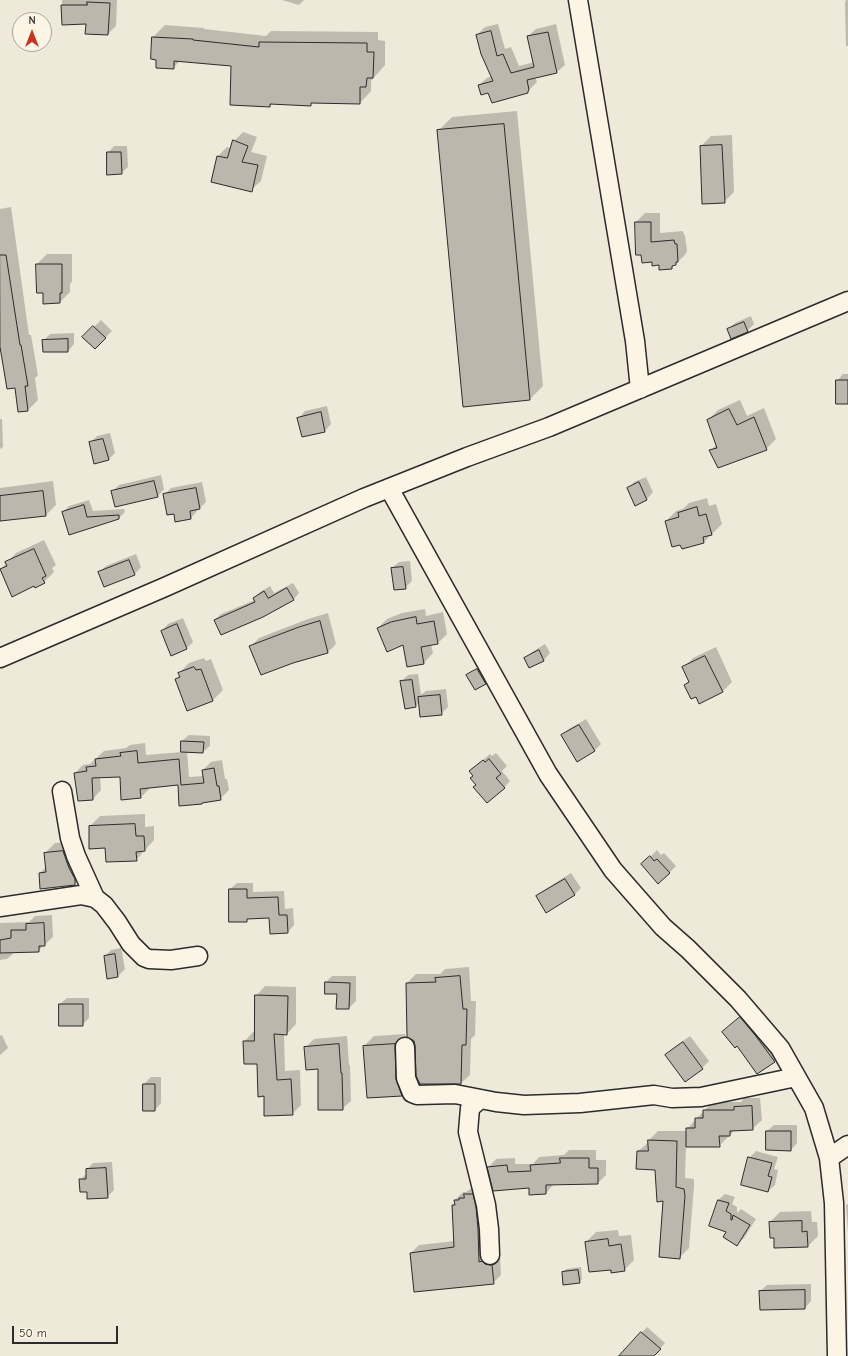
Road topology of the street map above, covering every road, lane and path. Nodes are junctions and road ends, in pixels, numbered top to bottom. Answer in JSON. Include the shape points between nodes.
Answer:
{"nodes":[{"id":1,"x":578,"y":0,"type":"edge"},
{"id":2,"x":848,"y":301,"type":"edge"},
{"id":3,"x":640,"y":390,"type":"junction"},
{"id":4,"x":389,"y":488,"type":"junction"},
{"id":5,"x":0,"y":658,"type":"edge"},
{"id":6,"x":62,"y":791,"type":"dead end"},
{"id":7,"x":95,"y":898,"type":"junction"},
{"id":8,"x":0,"y":907,"type":"edge"},
{"id":9,"x":198,"y":956,"type":"dead end"},
{"id":10,"x":406,"y":1047,"type":"dead end"},
{"id":11,"x":796,"y":1077,"type":"junction"},
{"id":12,"x":480,"y":1099,"type":"junction"},
{"id":13,"x":848,"y":1145,"type":"edge"},
{"id":14,"x":829,"y":1158,"type":"junction"},
{"id":15,"x":842,"y":1252,"type":"edge"},
{"id":16,"x":490,"y":1256,"type":"dead end"},
{"id":17,"x":836,"y":1356,"type":"edge"}],
"edges":[{"from":1,"to":3,"type":"street","via":[[635,341]]},
{"from":2,"to":3,"type":"street"},
{"from":3,"to":4,"type":"street"},
{"from":4,"to":5,"type":"street"},
{"from":4,"to":11,"type":"street","via":[[548,774],[608,864],[663,927],[738,999],[780,1048]]},
{"from":6,"to":7,"type":"street","via":[[70,838]]},
{"from":7,"to":8,"type":"street","via":[[81,895]]},
{"from":7,"to":9,"type":"street","via":[[104,905],[131,944],[144,957],[171,960]]},
{"from":10,"to":12,"type":"street","via":[[406,1078],[412,1093],[455,1094]]},
{"from":11,"to":12,"type":"street","via":[[701,1097],[672,1098],[654,1095],[580,1103],[524,1105]]},
{"from":11,"to":14,"type":"street","via":[[814,1108]]},
{"from":12,"to":16,"type":"street","via":[[470,1108],[468,1132],[486,1205]]},
{"from":13,"to":14,"type":"street"},
{"from":14,"to":15,"type":"street"},
{"from":15,"to":17,"type":"street"}]}
